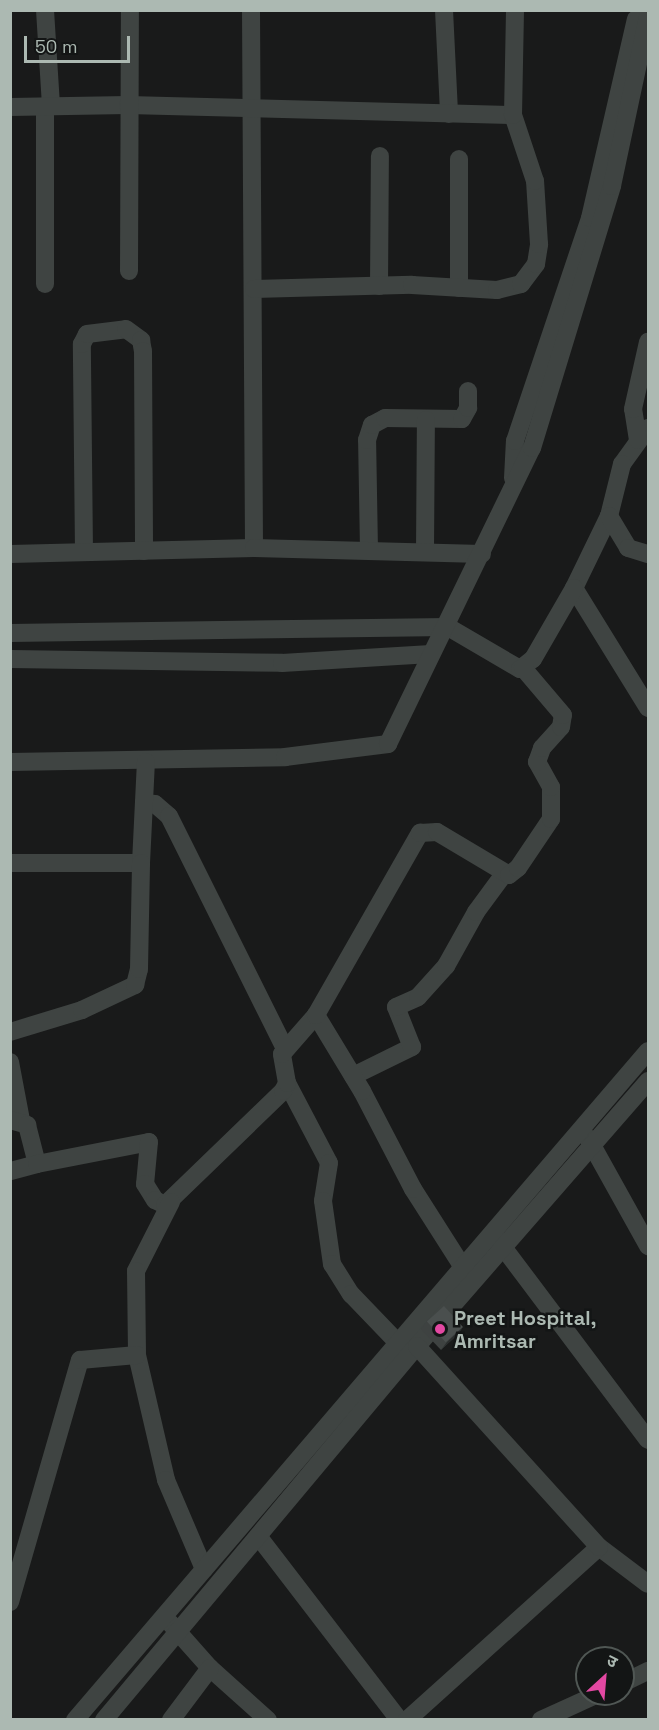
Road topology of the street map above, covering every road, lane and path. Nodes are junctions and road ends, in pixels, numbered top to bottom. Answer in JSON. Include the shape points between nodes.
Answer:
{"nodes":[{"id":1,"x":45,"y":10,"type":"edge"},
{"id":2,"x":130,"y":10,"type":"edge"},
{"id":3,"x":251,"y":10,"type":"edge"},
{"id":4,"x":444,"y":10,"type":"edge"},
{"id":5,"x":515,"y":10,"type":"edge"},
{"id":6,"x":638,"y":10,"type":"edge"},
{"id":7,"x":648,"y":16,"type":"edge"},
{"id":8,"x":128,"y":105,"type":"junction"},
{"id":9,"x":48,"y":106,"type":"junction"},
{"id":10,"x":10,"y":107,"type":"edge"},
{"id":11,"x":254,"y":107,"type":"junction"},
{"id":12,"x":449,"y":114,"type":"junction"},
{"id":13,"x":513,"y":115,"type":"junction"},
{"id":14,"x":380,"y":156,"type":"dead end"},
{"id":15,"x":459,"y":159,"type":"dead end"},
{"id":16,"x":129,"y":271,"type":"dead end"},
{"id":17,"x":45,"y":284,"type":"dead end"},
{"id":18,"x":379,"y":286,"type":"junction"},
{"id":19,"x":459,"y":288,"type":"junction"},
{"id":20,"x":254,"y":289,"type":"junction"},
{"id":21,"x":648,"y":342,"type":"edge"},
{"id":22,"x":468,"y":391,"type":"dead end"},
{"id":23,"x":426,"y":420,"type":"junction"},
{"id":24,"x":643,"y":434,"type":"edge"},
{"id":25,"x":513,"y":482,"type":"junction"},
{"id":26,"x":609,"y":516,"type":"junction"},
{"id":27,"x":254,"y":548,"type":"junction"},
{"id":28,"x":369,"y":550,"type":"junction"},
{"id":29,"x":144,"y":551,"type":"junction"},
{"id":30,"x":425,"y":551,"type":"junction"},
{"id":31,"x":84,"y":552,"type":"junction"},
{"id":32,"x":10,"y":554,"type":"edge"},
{"id":33,"x":482,"y":554,"type":"junction"},
{"id":34,"x":648,"y":554,"type":"edge"},
{"id":35,"x":574,"y":588,"type":"junction"},
{"id":36,"x":448,"y":627,"type":"junction"},
{"id":37,"x":10,"y":633,"type":"edge"},
{"id":38,"x":431,"y":654,"type":"junction"},
{"id":39,"x":10,"y":659,"type":"edge"},
{"id":40,"x":523,"y":668,"type":"junction"},
{"id":41,"x":648,"y":708,"type":"edge"},
{"id":42,"x":10,"y":762,"type":"edge"},
{"id":43,"x":146,"y":762,"type":"junction"},
{"id":44,"x":144,"y":803,"type":"junction"},
{"id":45,"x":10,"y":863,"type":"edge"},
{"id":46,"x":141,"y":863,"type":"junction"},
{"id":47,"x":504,"y":874,"type":"junction"},
{"id":48,"x":316,"y":1016,"type":"junction"},
{"id":49,"x":10,"y":1032,"type":"edge"},
{"id":50,"x":285,"y":1049,"type":"junction"},
{"id":51,"x":646,"y":1060,"type":"edge"},
{"id":52,"x":10,"y":1062,"type":"edge"},
{"id":53,"x":353,"y":1076,"type":"junction"},
{"id":54,"x":648,"y":1081,"type":"edge"},
{"id":55,"x":287,"y":1083,"type":"junction"},
{"id":56,"x":16,"y":1120,"type":"edge"},
{"id":57,"x":583,"y":1128,"type":"junction"},
{"id":58,"x":592,"y":1146,"type":"junction"},
{"id":59,"x":37,"y":1164,"type":"junction"},
{"id":60,"x":10,"y":1171,"type":"edge"},
{"id":61,"x":171,"y":1202,"type":"junction"},
{"id":62,"x":498,"y":1240,"type":"junction"},
{"id":63,"x":648,"y":1246,"type":"edge"},
{"id":64,"x":464,"y":1269,"type":"junction"},
{"id":65,"x":399,"y":1343,"type":"junction"},
{"id":66,"x":417,"y":1346,"type":"junction"},
{"id":67,"x":138,"y":1355,"type":"junction"},
{"id":68,"x":648,"y":1440,"type":"edge"},
{"id":69,"x":258,"y":1536,"type":"junction"},
{"id":70,"x":599,"y":1547,"type":"junction"},
{"id":71,"x":204,"y":1569,"type":"junction"},
{"id":72,"x":648,"y":1584,"type":"edge"},
{"id":73,"x":10,"y":1602,"type":"edge"},
{"id":74,"x":165,"y":1618,"type":"junction"},
{"id":75,"x":179,"y":1632,"type":"junction"},
{"id":76,"x":210,"y":1668,"type":"junction"},
{"id":77,"x":575,"y":1704,"type":"edge"},
{"id":78,"x":75,"y":1719,"type":"edge"},
{"id":79,"x":104,"y":1719,"type":"edge"},
{"id":80,"x":171,"y":1719,"type":"edge"},
{"id":81,"x":268,"y":1719,"type":"edge"},
{"id":82,"x":399,"y":1719,"type":"edge"},
{"id":83,"x":407,"y":1719,"type":"edge"},
{"id":84,"x":541,"y":1719,"type":"edge"}],
"edges":[{"from":1,"to":9,"type":"street"},
{"from":2,"to":8,"type":"street"},
{"from":3,"to":11,"type":"street"},
{"from":4,"to":12,"type":"street"},
{"from":5,"to":13,"type":"street"},
{"from":6,"to":25,"type":"street","via":[[590,218],[515,441]]},
{"from":7,"to":25,"type":"street","via":[[634,95],[587,274],[532,448]]},
{"from":8,"to":9,"type":"street"},
{"from":8,"to":11,"type":"street"},
{"from":8,"to":16,"type":"street"},
{"from":9,"to":10,"type":"street"},
{"from":9,"to":17,"type":"street"},
{"from":11,"to":12,"type":"street"},
{"from":11,"to":20,"type":"street"},
{"from":12,"to":13,"type":"street"},
{"from":13,"to":19,"type":"street","via":[[535,181],[539,244],[536,264],[521,284],[511,288]]},
{"from":14,"to":18,"type":"street"},
{"from":15,"to":19,"type":"street"},
{"from":18,"to":19,"type":"street"},
{"from":18,"to":20,"type":"street"},
{"from":20,"to":27,"type":"street"},
{"from":21,"to":24,"type":"street","via":[[633,409]]},
{"from":22,"to":23,"type":"street","via":[[462,419]]},
{"from":23,"to":28,"type":"street","via":[[385,418],[375,422],[368,434]]},
{"from":23,"to":30,"type":"street"},
{"from":24,"to":26,"type":"street","via":[[622,464]]},
{"from":25,"to":33,"type":"street"},
{"from":26,"to":34,"type":"street","via":[[628,548]]},
{"from":26,"to":35,"type":"street"},
{"from":27,"to":28,"type":"street"},
{"from":27,"to":29,"type":"street"},
{"from":28,"to":30,"type":"street"},
{"from":29,"to":31,"type":"street"},
{"from":29,"to":31,"type":"street","via":[[143,351],[141,340],[126,329],[87,334],[82,344]]},
{"from":30,"to":33,"type":"street"},
{"from":31,"to":32,"type":"street"},
{"from":33,"to":36,"type":"street"},
{"from":35,"to":40,"type":"street","via":[[533,659]]},
{"from":35,"to":41,"type":"street"},
{"from":36,"to":37,"type":"street"},
{"from":36,"to":38,"type":"street"},
{"from":36,"to":40,"type":"street","via":[[512,667]]},
{"from":38,"to":39,"type":"street","via":[[282,663]]},
{"from":38,"to":43,"type":"street","via":[[388,744],[285,757]]},
{"from":40,"to":47,"type":"street","via":[[561,708],[564,722],[542,748],[537,762],[551,787],[551,819],[518,868]]},
{"from":42,"to":43,"type":"street"},
{"from":43,"to":44,"type":"street"},
{"from":44,"to":46,"type":"street"},
{"from":44,"to":50,"type":"street","via":[[162,807],[169,816]]},
{"from":45,"to":46,"type":"street"},
{"from":46,"to":49,"type":"street","via":[[139,969],[135,985],[82,1010]]},
{"from":47,"to":48,"type":"street","via":[[470,850],[437,832],[424,830]]},
{"from":47,"to":53,"type":"street","via":[[476,912],[446,966],[418,997],[396,1007],[412,1047]]},
{"from":48,"to":50,"type":"street"},
{"from":48,"to":53,"type":"street"},
{"from":50,"to":55,"type":"street","via":[[280,1058]]},
{"from":51,"to":57,"type":"street"},
{"from":52,"to":56,"type":"street"},
{"from":53,"to":64,"type":"street","via":[[413,1189]]},
{"from":54,"to":58,"type":"street"},
{"from":55,"to":61,"type":"street"},
{"from":55,"to":65,"type":"street","via":[[329,1163],[323,1201],[332,1264],[351,1294]]},
{"from":56,"to":59,"type":"street","via":[[30,1131]]},
{"from":57,"to":58,"type":"street"},
{"from":57,"to":62,"type":"street"},
{"from":58,"to":62,"type":"street"},
{"from":58,"to":63,"type":"street"},
{"from":59,"to":60,"type":"street"},
{"from":59,"to":61,"type":"street","via":[[145,1141],[151,1146],[145,1185],[158,1203]]},
{"from":61,"to":67,"type":"street","via":[[136,1271]]},
{"from":62,"to":64,"type":"street"},
{"from":62,"to":66,"type":"street"},
{"from":62,"to":68,"type":"street"},
{"from":64,"to":65,"type":"street"},
{"from":65,"to":71,"type":"street"},
{"from":66,"to":69,"type":"street"},
{"from":66,"to":70,"type":"street"},
{"from":67,"to":71,"type":"street","via":[[166,1480]]},
{"from":67,"to":73,"type":"street","via":[[80,1360]]},
{"from":69,"to":75,"type":"street"},
{"from":69,"to":82,"type":"street"},
{"from":70,"to":72,"type":"street"},
{"from":70,"to":83,"type":"street"},
{"from":71,"to":74,"type":"street"},
{"from":74,"to":75,"type":"street"},
{"from":74,"to":78,"type":"street"},
{"from":75,"to":76,"type":"street"},
{"from":75,"to":79,"type":"street"},
{"from":76,"to":80,"type":"street"},
{"from":76,"to":81,"type":"street"},
{"from":77,"to":84,"type":"street"}]}
